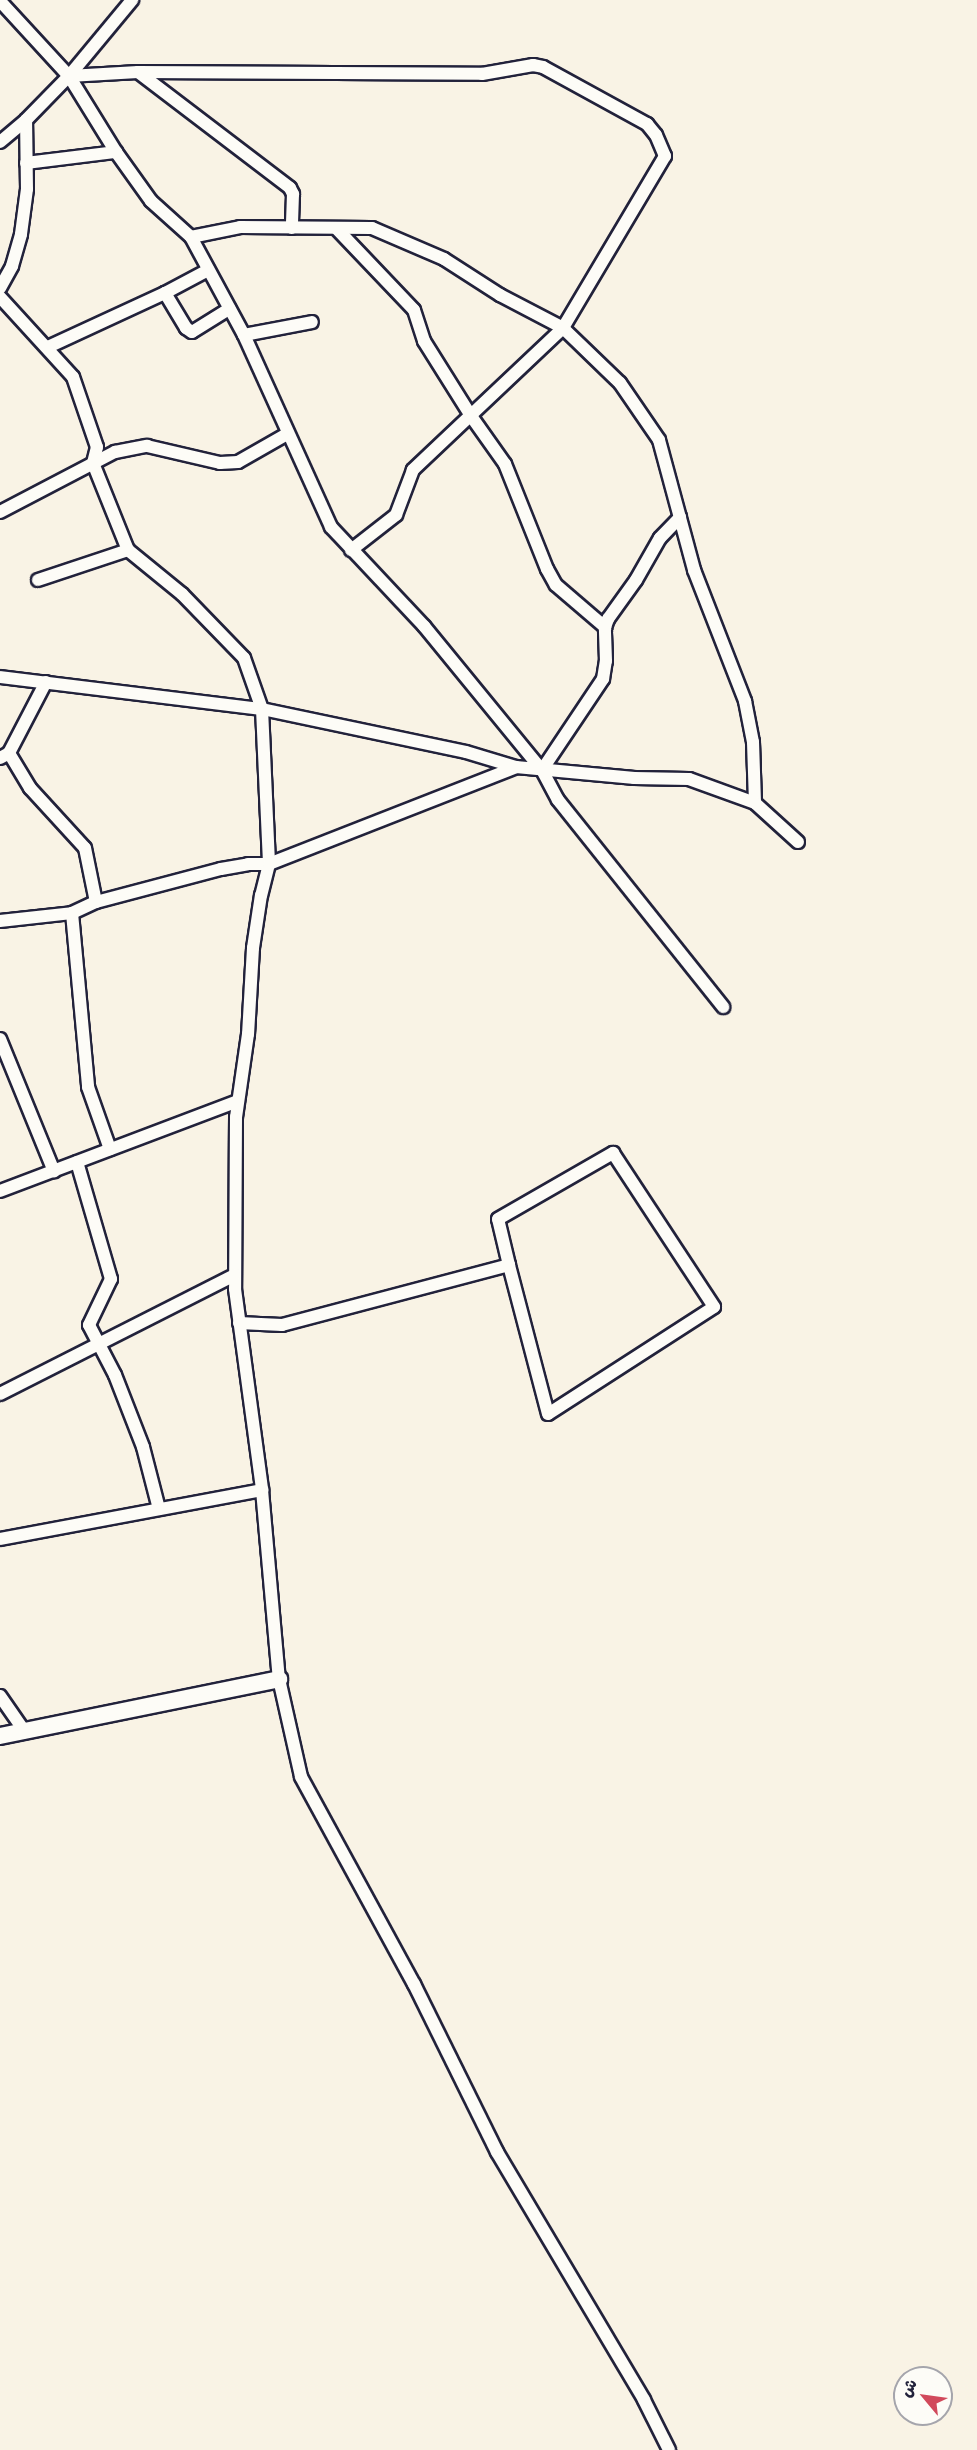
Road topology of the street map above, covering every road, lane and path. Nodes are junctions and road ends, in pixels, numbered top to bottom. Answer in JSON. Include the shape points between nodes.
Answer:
{"nodes":[{"id":1,"x":132,"y":0,"type":"edge"},
{"id":2,"x":0,"y":1,"type":"edge"},
{"id":3,"x":138,"y":72,"type":"junction"},
{"id":4,"x":69,"y":76,"type":"junction"},
{"id":5,"x":26,"y":120,"type":"junction"},
{"id":6,"x":0,"y":142,"type":"edge"},
{"id":7,"x":116,"y":152,"type":"junction"},
{"id":8,"x":26,"y":163,"type":"junction"},
{"id":9,"x":292,"y":228,"type":"junction"},
{"id":10,"x":336,"y":228,"type":"junction"},
{"id":11,"x":191,"y":237,"type":"junction"},
{"id":12,"x":208,"y":270,"type":"junction"},
{"id":13,"x":0,"y":288,"type":"edge"},
{"id":14,"x":165,"y":293,"type":"junction"},
{"id":15,"x":0,"y":297,"type":"edge"},
{"id":16,"x":229,"y":309,"type":"junction"},
{"id":17,"x":312,"y":322,"type":"dead end"},
{"id":18,"x":563,"y":328,"type":"junction"},
{"id":19,"x":244,"y":335,"type":"junction"},
{"id":20,"x":48,"y":347,"type":"junction"},
{"id":21,"x":471,"y":416,"type":"junction"},
{"id":22,"x":287,"y":434,"type":"junction"},
{"id":23,"x":93,"y":463,"type":"junction"},
{"id":24,"x":0,"y":512,"type":"edge"},
{"id":25,"x":680,"y":517,"type":"junction"},
{"id":26,"x":128,"y":550,"type":"junction"},
{"id":27,"x":351,"y":550,"type":"junction"},
{"id":28,"x":38,"y":580,"type":"dead end"},
{"id":29,"x":605,"y":627,"type":"junction"},
{"id":30,"x":0,"y":677,"type":"edge"},
{"id":31,"x":46,"y":682,"type":"junction"},
{"id":32,"x":262,"y":709,"type":"junction"},
{"id":33,"x":5,"y":755,"type":"edge"},
{"id":34,"x":516,"y":767,"type":"junction"},
{"id":35,"x":542,"y":770,"type":"junction"},
{"id":36,"x":755,"y":803,"type":"junction"},
{"id":37,"x":798,"y":842,"type":"dead end"},
{"id":38,"x":269,"y":864,"type":"junction"},
{"id":39,"x":96,"y":902,"type":"junction"},
{"id":40,"x":72,"y":913,"type":"junction"},
{"id":41,"x":0,"y":921,"type":"edge"},
{"id":42,"x":723,"y":1007,"type":"dead end"},
{"id":43,"x":0,"y":1039,"type":"edge"},
{"id":44,"x":238,"y":1101,"type":"junction"},
{"id":45,"x":111,"y":1149,"type":"junction"},
{"id":46,"x":77,"y":1162,"type":"junction"},
{"id":47,"x":54,"y":1171,"type":"junction"},
{"id":48,"x":0,"y":1191,"type":"edge"},
{"id":49,"x":509,"y":1265,"type":"junction"},
{"id":50,"x":235,"y":1275,"type":"junction"},
{"id":51,"x":239,"y":1323,"type":"junction"},
{"id":52,"x":99,"y":1344,"type":"junction"},
{"id":53,"x":0,"y":1394,"type":"edge"},
{"id":54,"x":262,"y":1490,"type":"junction"},
{"id":55,"x":159,"y":1509,"type":"junction"},
{"id":56,"x":0,"y":1539,"type":"edge"},
{"id":57,"x":279,"y":1679,"type":"junction"},
{"id":58,"x":0,"y":1696,"type":"edge"},
{"id":59,"x":25,"y":1732,"type":"junction"},
{"id":60,"x":0,"y":1736,"type":"edge"},
{"id":61,"x":669,"y":2450,"type":"edge"}],
"edges":[{"from":1,"to":4,"type":"street"},
{"from":2,"to":4,"type":"street"},
{"from":3,"to":4,"type":"street"},
{"from":3,"to":9,"type":"street","via":[[290,188]]},
{"from":3,"to":18,"type":"street","via":[[482,74],[533,65],[647,124],[665,156]]},
{"from":4,"to":5,"type":"street"},
{"from":4,"to":7,"type":"street"},
{"from":5,"to":6,"type":"street"},
{"from":5,"to":8,"type":"street"},
{"from":7,"to":8,"type":"street"},
{"from":7,"to":11,"type":"street","via":[[151,201]]},
{"from":8,"to":13,"type":"street","via":[[21,234],[12,266]]},
{"from":9,"to":10,"type":"street"},
{"from":9,"to":11,"type":"street","via":[[240,227]]},
{"from":10,"to":18,"type":"street","via":[[372,228],[444,259],[500,295]]},
{"from":10,"to":21,"type":"street","via":[[414,310],[424,341]]},
{"from":11,"to":12,"type":"street"},
{"from":12,"to":14,"type":"street"},
{"from":12,"to":16,"type":"street"},
{"from":14,"to":16,"type":"street","via":[[192,332]]},
{"from":14,"to":20,"type":"street"},
{"from":15,"to":20,"type":"street"},
{"from":16,"to":19,"type":"street"},
{"from":17,"to":19,"type":"street"},
{"from":18,"to":21,"type":"street"},
{"from":18,"to":25,"type":"street","via":[[620,383],[659,440]]},
{"from":19,"to":22,"type":"street"},
{"from":20,"to":23,"type":"street","via":[[73,377],[97,447]]},
{"from":21,"to":27,"type":"street","via":[[413,470],[396,515]]},
{"from":21,"to":29,"type":"street","via":[[514,481],[556,585]]},
{"from":22,"to":23,"type":"street","via":[[238,462],[219,463],[147,446],[115,452]]},
{"from":22,"to":27,"type":"street","via":[[331,527]]},
{"from":23,"to":24,"type":"street"},
{"from":23,"to":26,"type":"street"},
{"from":25,"to":29,"type":"street","via":[[660,538]]},
{"from":25,"to":36,"type":"street","via":[[694,570],[745,701],[753,742]]},
{"from":26,"to":28,"type":"street"},
{"from":26,"to":32,"type":"street","via":[[182,594],[244,658]]},
{"from":27,"to":35,"type":"street","via":[[424,626]]},
{"from":29,"to":35,"type":"street","via":[[603,679]]},
{"from":30,"to":31,"type":"street"},
{"from":31,"to":32,"type":"street"},
{"from":31,"to":33,"type":"street"},
{"from":32,"to":34,"type":"street","via":[[466,752]]},
{"from":32,"to":38,"type":"street"},
{"from":33,"to":39,"type":"street","via":[[85,849]]},
{"from":34,"to":35,"type":"street"},
{"from":34,"to":38,"type":"street"},
{"from":35,"to":36,"type":"street","via":[[689,779]]},
{"from":35,"to":42,"type":"street","via":[[558,800]]},
{"from":36,"to":37,"type":"street"},
{"from":38,"to":39,"type":"street","via":[[237,865]]},
{"from":38,"to":44,"type":"street","via":[[253,948],[248,1034]]},
{"from":39,"to":40,"type":"street"},
{"from":40,"to":41,"type":"street"},
{"from":40,"to":45,"type":"street","via":[[88,1087]]},
{"from":43,"to":47,"type":"street"},
{"from":44,"to":45,"type":"street"},
{"from":44,"to":50,"type":"street"},
{"from":45,"to":46,"type":"street"},
{"from":46,"to":47,"type":"street"},
{"from":46,"to":52,"type":"street","via":[[111,1279],[89,1325]]},
{"from":47,"to":48,"type":"street"},
{"from":49,"to":49,"type":"street","via":[[498,1220],[613,1153],[714,1307],[548,1414]]},
{"from":49,"to":51,"type":"street","via":[[282,1325]]},
{"from":50,"to":51,"type":"street"},
{"from":50,"to":52,"type":"street"},
{"from":51,"to":54,"type":"street"},
{"from":52,"to":53,"type":"street"},
{"from":52,"to":55,"type":"street","via":[[143,1447]]},
{"from":54,"to":55,"type":"street"},
{"from":54,"to":57,"type":"street"},
{"from":55,"to":56,"type":"street"},
{"from":57,"to":59,"type":"street"},
{"from":57,"to":61,"type":"street","via":[[301,1777],[414,1984],[497,2152],[644,2400]]},
{"from":58,"to":59,"type":"street"},
{"from":59,"to":60,"type":"street"}]}
